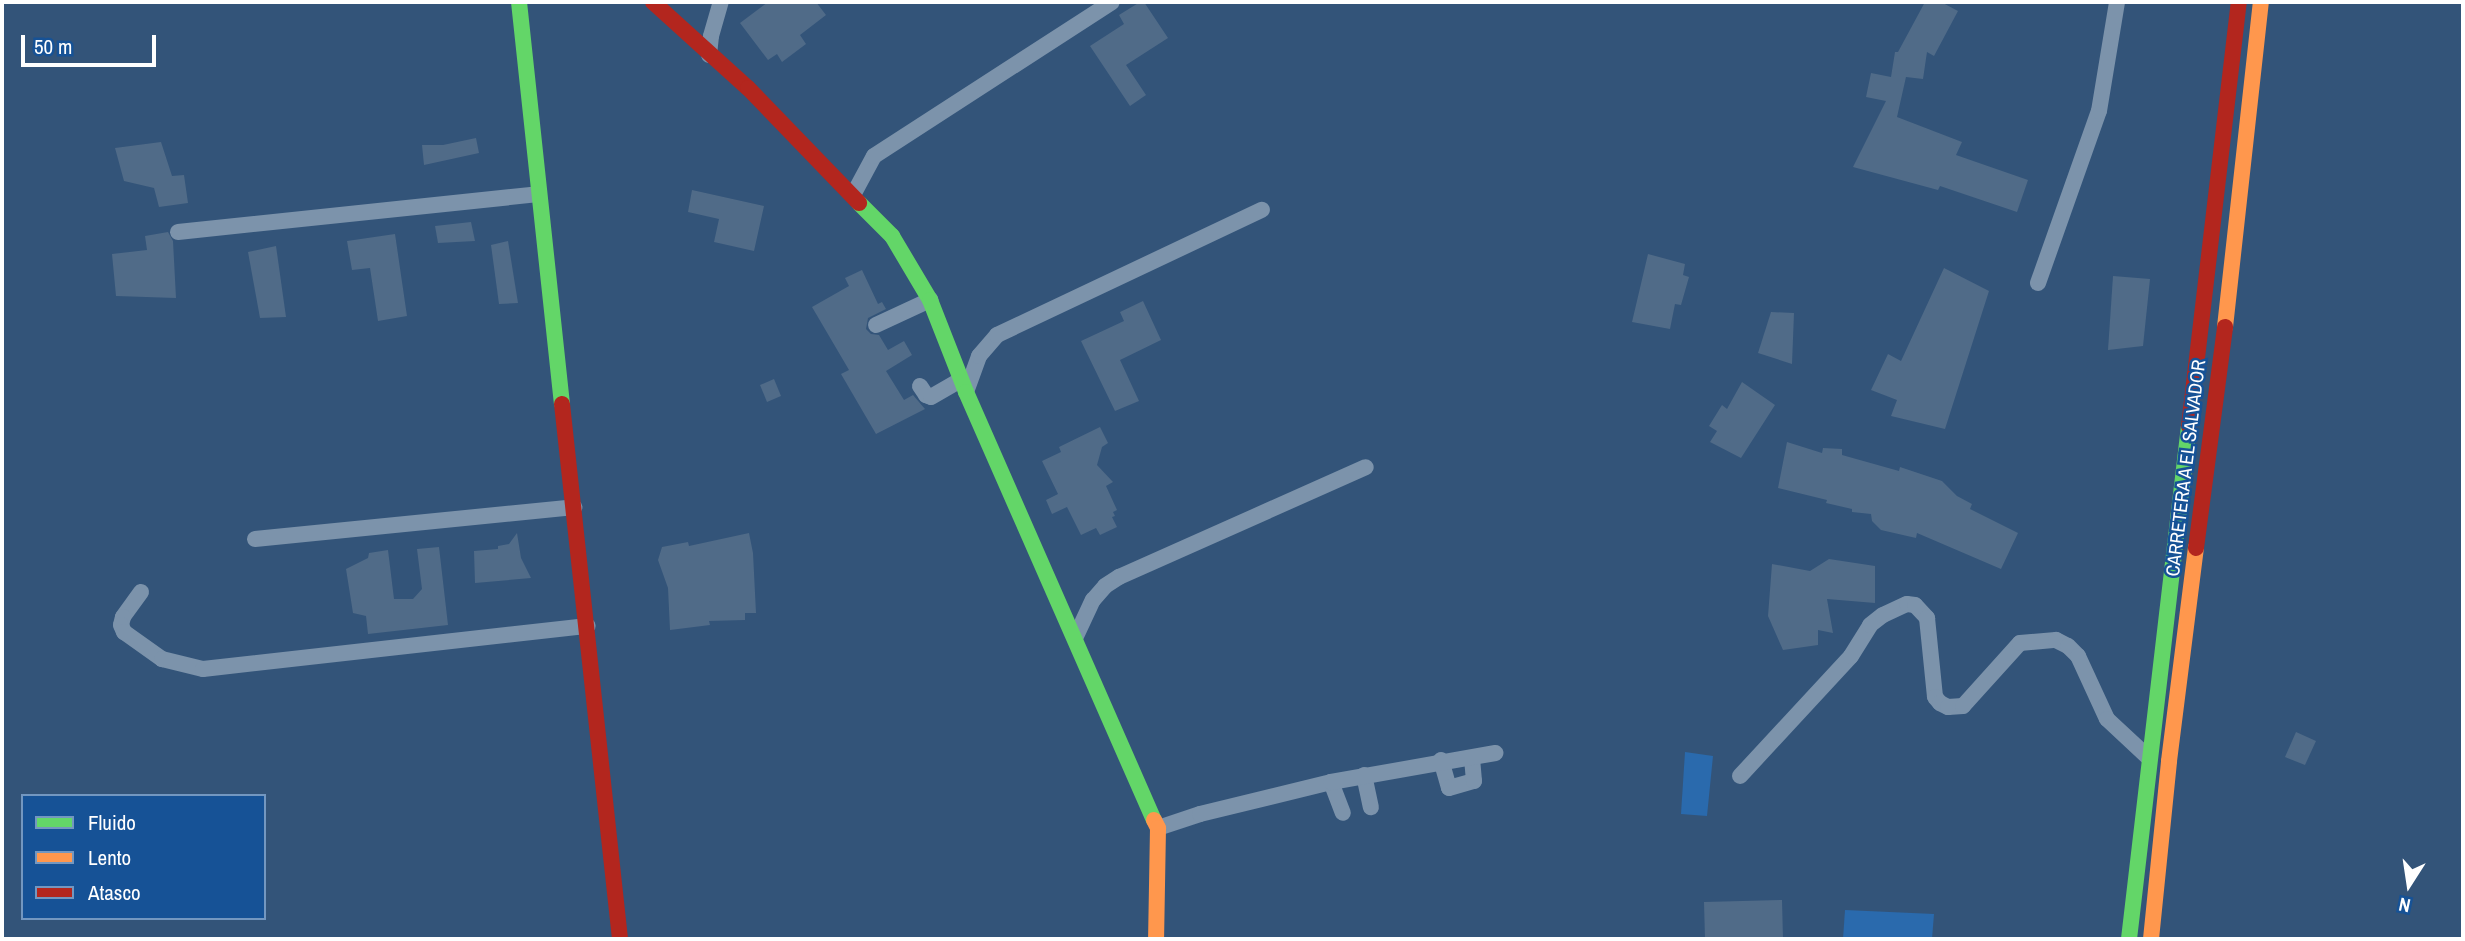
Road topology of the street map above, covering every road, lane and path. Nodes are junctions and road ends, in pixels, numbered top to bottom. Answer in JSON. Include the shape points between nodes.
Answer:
{"nodes":[{"id":1,"x":519,"y":2,"type":"edge"},
{"id":2,"x":653,"y":2,"type":"edge"},
{"id":3,"x":721,"y":2,"type":"edge"},
{"id":4,"x":1112,"y":2,"type":"edge"},
{"id":5,"x":2117,"y":2,"type":"edge"},
{"id":6,"x":2239,"y":2,"type":"edge"},
{"id":7,"x":2261,"y":2,"type":"edge"},
{"id":8,"x":709,"y":55,"type":"junction"},
{"id":9,"x":538,"y":194,"type":"junction"},
{"id":10,"x":853,"y":195,"type":"junction"},
{"id":11,"x":1262,"y":210,"type":"dead end"},
{"id":12,"x":178,"y":232,"type":"dead end"},
{"id":13,"x":2038,"y":283,"type":"dead end"},
{"id":14,"x":930,"y":300,"type":"junction"},
{"id":15,"x":876,"y":325,"type":"dead end"},
{"id":16,"x":920,"y":386,"type":"dead end"},
{"id":17,"x":964,"y":386,"type":"junction"},
{"id":18,"x":1366,"y":467,"type":"dead end"},
{"id":19,"x":574,"y":507,"type":"junction"},
{"id":20,"x":255,"y":539,"type":"dead end"},
{"id":21,"x":141,"y":592,"type":"dead end"},
{"id":22,"x":588,"y":626,"type":"junction"},
{"id":23,"x":1076,"y":636,"type":"junction"},
{"id":24,"x":1495,"y":753,"type":"dead end"},
{"id":25,"x":1472,"y":758,"type":"junction"},
{"id":26,"x":2149,"y":758,"type":"junction"},
{"id":27,"x":1441,"y":760,"type":"junction"},
{"id":28,"x":1364,"y":775,"type":"junction"},
{"id":29,"x":1740,"y":776,"type":"dead end"},
{"id":30,"x":1331,"y":782,"type":"junction"},
{"id":31,"x":1371,"y":807,"type":"dead end"},
{"id":32,"x":1343,"y":813,"type":"dead end"},
{"id":33,"x":1158,"y":828,"type":"junction"},
{"id":34,"x":620,"y":939,"type":"edge"},
{"id":35,"x":1156,"y":939,"type":"edge"},
{"id":36,"x":2129,"y":939,"type":"edge"},
{"id":37,"x":2151,"y":939,"type":"edge"}],
"edges":[{"from":1,"to":9,"type":"main road"},
{"from":2,"to":8,"type":"main road"},
{"from":3,"to":8,"type":"street"},
{"from":4,"to":10,"type":"street","via":[[874,156]]},
{"from":5,"to":13,"type":"street","via":[[2099,111]]},
{"from":6,"to":26,"type":"main road","name":"CARRETERA A EL SALVADOR"},
{"from":7,"to":37,"type":"main road","name":"CARRETERA A EL SALVADOR"},
{"from":8,"to":10,"type":"main road","via":[[748,88]]},
{"from":9,"to":12,"type":"street"},
{"from":9,"to":19,"type":"main road"},
{"from":10,"to":14,"type":"main road","via":[[892,236]]},
{"from":11,"to":17,"type":"street","via":[[996,335]]},
{"from":14,"to":15,"type":"street"},
{"from":14,"to":17,"type":"main road"},
{"from":16,"to":17,"type":"street","via":[[931,397]]},
{"from":17,"to":23,"type":"main road"},
{"from":18,"to":23,"type":"street","via":[[1119,577],[1093,600]]},
{"from":19,"to":20,"type":"street"},
{"from":19,"to":22,"type":"main road"},
{"from":21,"to":22,"type":"street","via":[[123,617],[124,632],[162,659],[203,669]]},
{"from":22,"to":34,"type":"main road"},
{"from":23,"to":33,"type":"main road"},
{"from":24,"to":25,"type":"street"},
{"from":25,"to":27,"type":"street"},
{"from":25,"to":27,"type":"street","via":[[1474,781],[1449,788]]},
{"from":26,"to":29,"type":"street","via":[[2107,719],[2078,656],[2056,640],[2020,643],[1963,706],[1940,703],[1927,618],[1915,605],[1907,604],[1870,625],[1852,656]]},
{"from":26,"to":36,"type":"main road","name":"CARRETERA A EL SALVADOR"},
{"from":27,"to":28,"type":"street"},
{"from":28,"to":30,"type":"street"},
{"from":28,"to":31,"type":"street"},
{"from":30,"to":32,"type":"street"},
{"from":30,"to":33,"type":"street"},
{"from":33,"to":35,"type":"main road"}]}
